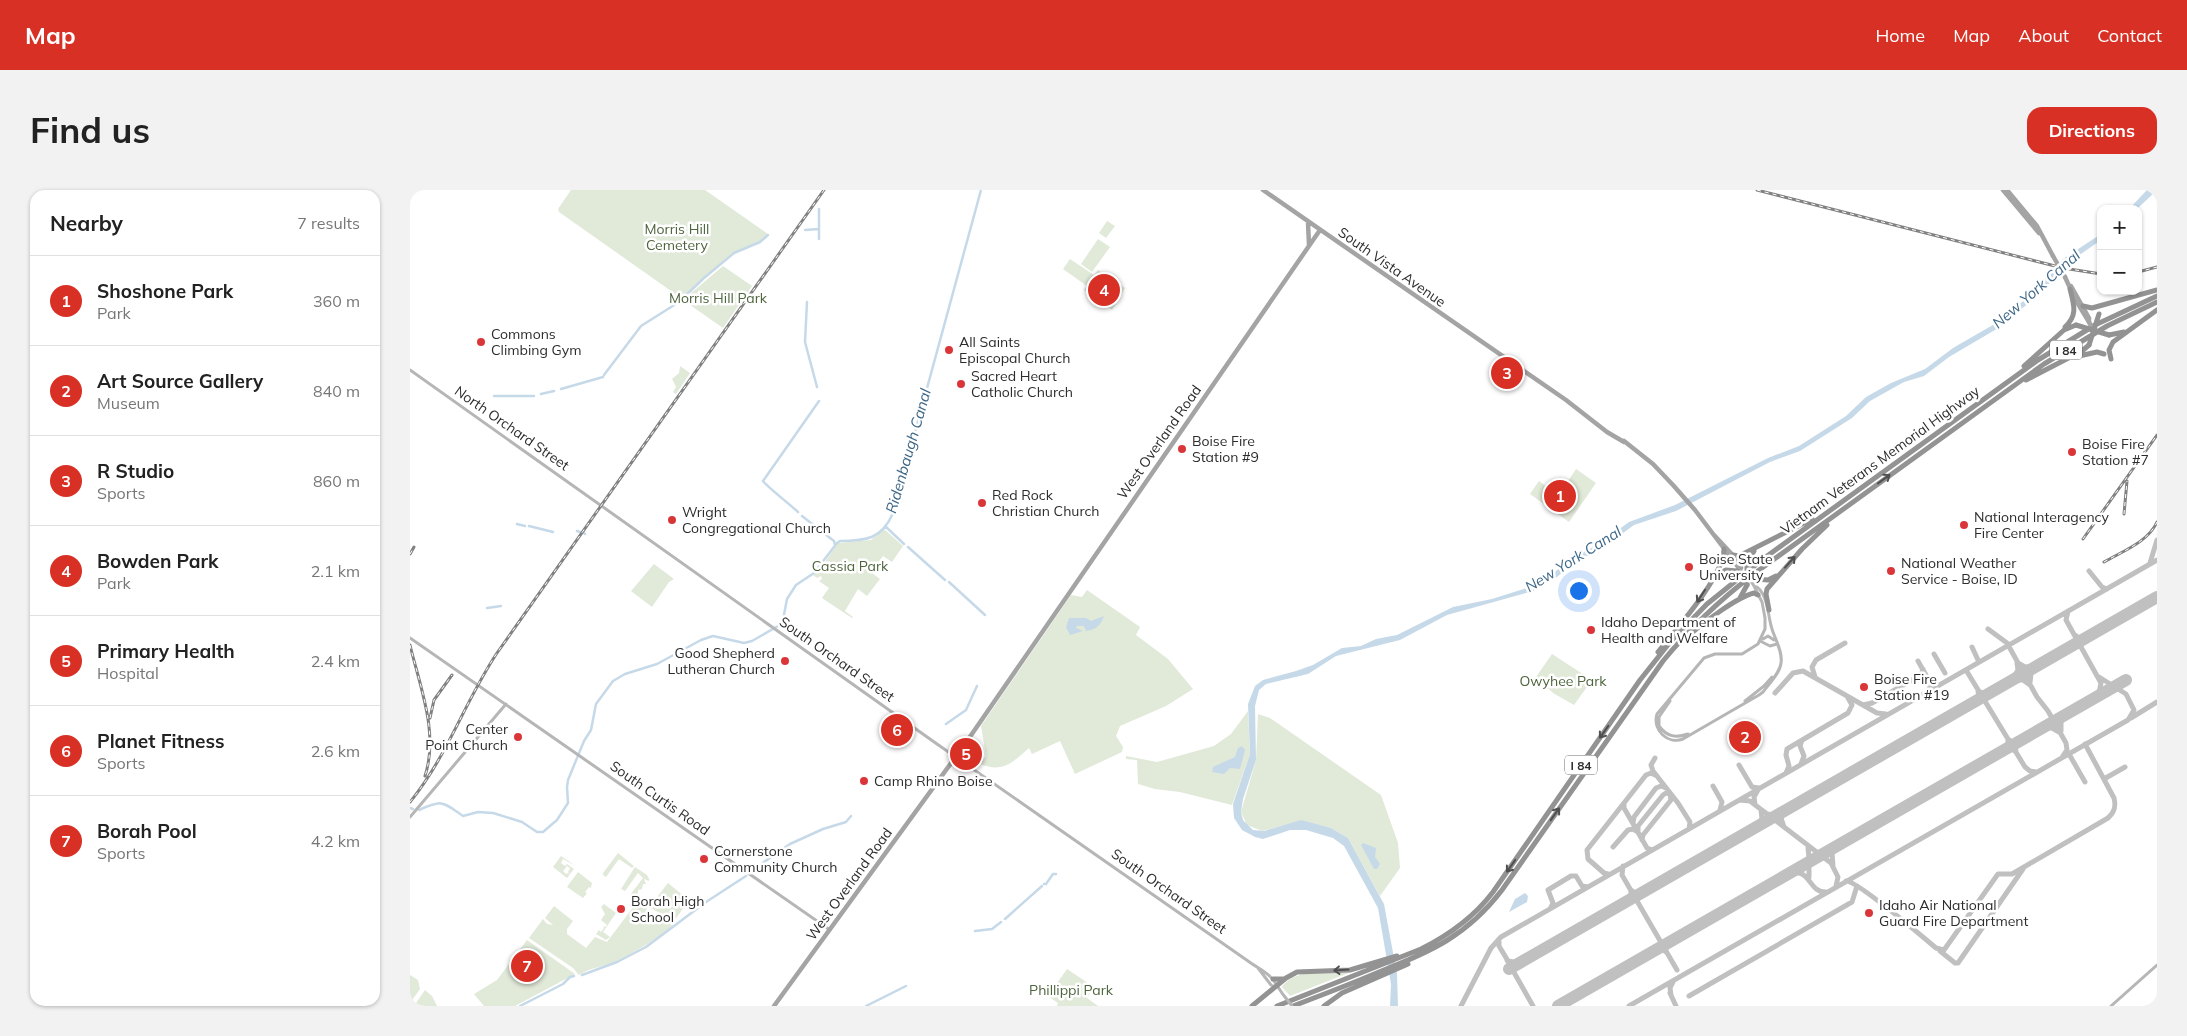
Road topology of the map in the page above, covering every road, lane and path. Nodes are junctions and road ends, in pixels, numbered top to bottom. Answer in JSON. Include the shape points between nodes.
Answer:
{"nodes":[{"id":1,"x":1262,"y":190,"type":"edge"},
{"id":2,"x":2003,"y":190,"type":"edge"},
{"id":3,"x":2007,"y":190,"type":"edge"},
{"id":4,"x":2012,"y":190,"type":"edge"},
{"id":5,"x":2024,"y":208,"type":"junction"},
{"id":6,"x":1307,"y":221,"type":"junction"},
{"id":7,"x":1320,"y":230,"type":"junction"},
{"id":8,"x":2040,"y":234,"type":"junction"},
{"id":9,"x":1309,"y":245,"type":"junction"},
{"id":10,"x":2065,"y":277,"type":"junction"},
{"id":11,"x":2070,"y":289,"type":"junction"},
{"id":12,"x":2157,"y":290,"type":"edge"},
{"id":13,"x":2157,"y":296,"type":"edge"},
{"id":14,"x":2117,"y":302,"type":"junction"},
{"id":15,"x":2157,"y":302,"type":"edge"},
{"id":16,"x":2083,"y":306,"type":"junction"},
{"id":17,"x":2157,"y":310,"type":"edge"},
{"id":18,"x":2089,"y":322,"type":"junction"},
{"id":19,"x":2136,"y":326,"type":"junction"},
{"id":20,"x":2093,"y":330,"type":"junction"},
{"id":21,"x":2046,"y":345,"type":"junction"},
{"id":22,"x":2104,"y":354,"type":"dead end"},
{"id":23,"x":2111,"y":359,"type":"dead end"},
{"id":24,"x":410,"y":370,"type":"edge"},
{"id":25,"x":2044,"y":370,"type":"junction"},
{"id":26,"x":1981,"y":409,"type":"junction"},
{"id":27,"x":1961,"y":415,"type":"junction"},
{"id":28,"x":1873,"y":479,"type":"junction"},
{"id":29,"x":1864,"y":494,"type":"junction"},
{"id":30,"x":602,"y":505,"type":"joint"},
{"id":31,"x":1714,"y":535,"type":"junction"},
{"id":32,"x":1758,"y":548,"type":"junction"},
{"id":33,"x":1724,"y":549,"type":"junction"},
{"id":34,"x":1733,"y":555,"type":"junction"},
{"id":35,"x":1739,"y":570,"type":"junction"},
{"id":36,"x":1746,"y":575,"type":"junction"},
{"id":37,"x":1778,"y":575,"type":"junction"},
{"id":38,"x":1711,"y":581,"type":"junction"},
{"id":39,"x":1750,"y":581,"type":"junction"},
{"id":40,"x":1758,"y":595,"type":"junction"},
{"id":41,"x":1738,"y":600,"type":"junction"},
{"id":42,"x":1769,"y":610,"type":"junction"},
{"id":43,"x":1768,"y":622,"type":"junction"},
{"id":44,"x":410,"y":638,"type":"edge"},
{"id":45,"x":1760,"y":641,"type":"junction"},
{"id":46,"x":1777,"y":644,"type":"junction"},
{"id":47,"x":1778,"y":670,"type":"junction"},
{"id":48,"x":1678,"y":690,"type":"junction"},
{"id":49,"x":1638,"y":694,"type":"junction"},
{"id":50,"x":506,"y":704,"type":"junction"},
{"id":51,"x":1621,"y":708,"type":"junction"},
{"id":52,"x":955,"y":757,"type":"junction"},
{"id":53,"x":412,"y":815,"type":"edge"},
{"id":54,"x":830,"y":930,"type":"junction"},
{"id":55,"x":1397,"y":962,"type":"junction"},
{"id":56,"x":2157,"y":965,"type":"edge"},
{"id":57,"x":1386,"y":967,"type":"junction"},
{"id":58,"x":1257,"y":968,"type":"junction"},
{"id":59,"x":1286,"y":978,"type":"junction"},
{"id":60,"x":1273,"y":979,"type":"junction"},
{"id":61,"x":1276,"y":987,"type":"junction"},
{"id":62,"x":774,"y":1006,"type":"edge"},
{"id":63,"x":1252,"y":1006,"type":"edge"},
{"id":64,"x":1277,"y":1006,"type":"edge"},
{"id":65,"x":1293,"y":1006,"type":"edge"},
{"id":66,"x":1324,"y":1006,"type":"edge"},
{"id":67,"x":2111,"y":1006,"type":"edge"}],
"edges":[{"from":1,"to":6,"type":"main road","name":"South Vista Avenue"},
{"from":2,"to":8,"type":"main road"},
{"from":3,"to":5,"type":"main road"},
{"from":4,"to":5,"type":"main road"},
{"from":5,"to":8,"type":"main road"},
{"from":6,"to":7,"type":"main road","name":"South Vista Avenue"},
{"from":6,"to":9,"type":"main road"},
{"from":7,"to":9,"type":"main road","name":"West Overland Road"},
{"from":7,"to":31,"type":"main road","name":"South Vista Avenue","via":[[1624,442],[1684,499]]},
{"from":8,"to":10,"type":"main road","bridge":true},
{"from":9,"to":52,"type":"main road","name":"West Overland Road"},
{"from":10,"to":11,"type":"main road"},
{"from":10,"to":16,"type":"main road"},
{"from":11,"to":18,"type":"main road"},
{"from":11,"to":21,"type":"highway","via":[[2074,317]]},
{"from":12,"to":14,"type":"highway"},
{"from":13,"to":27,"type":"highway","name":"Vietnam Veterans Memorial Highway","number":"I 84","via":[[2067,342]]},
{"from":14,"to":16,"type":"highway","via":[[2089,309]]},
{"from":14,"to":20,"type":"highway","bridge":true,"via":[[2104,308]]},
{"from":15,"to":26,"type":"highway","name":"Vietnam Veterans Memorial Highway","number":"I 84","via":[[2067,349]]},
{"from":16,"to":18,"type":"main road"},
{"from":17,"to":19,"type":"highway"},
{"from":18,"to":20,"type":"main road","bridge":true},
{"from":19,"to":20,"type":"highway","bridge":true,"via":[[2109,335]]},
{"from":19,"to":23,"type":"highway","via":[[2111,344]]},
{"from":20,"to":21,"type":"highway","bridge":true,"via":[[2076,326],[2067,328]]},
{"from":20,"to":25,"type":"highway","bridge":true,"via":[[2089,345],[2082,351]]},
{"from":21,"to":27,"type":"highway","via":[[2027,364]]},
{"from":22,"to":25,"type":"highway","via":[[2087,353]]},
{"from":24,"to":30,"type":"main road","name":"North Orchard Street"},
{"from":25,"to":26,"type":"highway"},
{"from":29,"to":26,"type":"highway","name":"Vietnam Veterans Memorial Highway","number":"I 84","one_way":true},
{"from":27,"to":28,"type":"highway","name":"Vietnam Veterans Memorial Highway","number":"I 84"},
{"from":28,"to":32,"type":"highway","via":[[1810,521]]},
{"from":28,"to":51,"type":"highway","name":"Vietnam Veterans Memorial Highway","number":"I 84","via":[[1707,604],[1663,651]]},
{"from":37,"to":29,"type":"highway","one_way":true,"via":[[1819,532]]},
{"from":29,"to":39,"type":"highway","name":"Vietnam Veterans Memorial Highway","number":"I 84"},
{"from":30,"to":52,"type":"main road","name":"South Orchard Street"},
{"from":31,"to":33,"type":"main road","name":"South Vista Avenue"},
{"from":31,"to":34,"type":"main road","name":"South Vista Avenue"},
{"from":32,"to":34,"type":"highway","via":[[1739,556]]},
{"from":32,"to":36,"type":"highway","bridge":true,"via":[[1749,557]]},
{"from":33,"to":35,"type":"main road","name":"South Vista Avenue"},
{"from":33,"to":38,"type":"highway","via":[[1724,559]]},
{"from":34,"to":35,"type":"main road","name":"South Vista Avenue","via":[[1741,564]]},
{"from":35,"to":36,"type":"highway","bridge":true},
{"from":35,"to":38,"type":"highway","via":[[1722,571]]},
{"from":36,"to":39,"type":"highway","bridge":true},
{"from":36,"to":39,"type":"highway","bridge":true},
{"from":37,"to":39,"type":"highway","via":[[1768,580]]},
{"from":37,"to":42,"type":"highway","via":[[1766,592]]},
{"from":38,"to":51,"type":"highway","one_way":true,"via":[[1692,610],[1649,662]]},
{"from":39,"to":40,"type":"main road"},
{"from":39,"to":41,"type":"highway"},
{"from":39,"to":42,"type":"main road","via":[[1758,588]]},
{"from":39,"to":49,"type":"highway","name":"Vietnam Veterans Memorial Highway","number":"I 84","via":[[1684,637]]},
{"from":40,"to":41,"type":"highway","via":[[1750,594]]},
{"from":40,"to":43,"type":"main road"},
{"from":41,"to":49,"type":"highway","via":[[1690,635]]},
{"from":42,"to":43,"type":"main road"},
{"from":43,"to":45,"type":"main road"},
{"from":43,"to":46,"type":"main road"},
{"from":44,"to":50,"type":"main road","name":"South Curtis Road"},
{"from":45,"to":46,"type":"main road","via":[[1770,646]]},
{"from":45,"to":46,"type":"main road","via":[[1768,636]]},
{"from":45,"to":48,"type":"main road","via":[[1742,654],[1709,655]]},
{"from":46,"to":47,"type":"main road","via":[[1782,660]]},
{"from":47,"to":48,"type":"main road","via":[[1745,702],[1689,734],[1675,737],[1662,730],[1658,721]]},
{"from":47,"to":48,"type":"main road","via":[[1763,692],[1683,739],[1671,740],[1658,730],[1655,722],[1658,713]]},
{"from":55,"to":49,"type":"highway","name":"Vietnam Veterans Memorial Highway","number":"I 84","one_way":true,"via":[[1441,946],[1469,926],[1494,900]]},
{"from":50,"to":53,"type":"main road"},
{"from":50,"to":54,"type":"main road","name":"South Curtis Road"},
{"from":51,"to":55,"type":"highway","name":"Vietnam Veterans Memorial Highway","number":"I 84","one_way":true,"via":[[1489,897],[1455,929]]},
{"from":52,"to":54,"type":"main road","name":"West Overland Road"},
{"from":52,"to":58,"type":"main road","name":"South Orchard Street"},
{"from":54,"to":62,"type":"main road","name":"West Overland Road"},
{"from":55,"to":57,"type":"highway"},
{"from":55,"to":57,"type":"highway","name":"Vietnam Veterans Memorial Highway","number":"I 84"},
{"from":56,"to":67,"type":"main road"},
{"from":57,"to":59,"type":"highway","one_way":true,"via":[[1301,971]]},
{"from":57,"to":64,"type":"highway","name":"Vietnam Veterans Memorial Highway","number":"I 84"},
{"from":57,"to":65,"type":"highway","name":"Vietnam Veterans Memorial Highway","number":"I 84"},
{"from":57,"to":66,"type":"highway"},
{"from":58,"to":60,"type":"main road","name":"South Orchard Street","via":[[1262,968]]},
{"from":58,"to":61,"type":"main road","name":"South Orchard Street"},
{"from":59,"to":60,"type":"highway"},
{"from":59,"to":61,"type":"highway"},
{"from":60,"to":61,"type":"main road","name":"South Orchard Street"},
{"from":61,"to":63,"type":"highway"},
{"from":61,"to":65,"type":"main road","name":"South Orchard Street","bridge":true}]}
